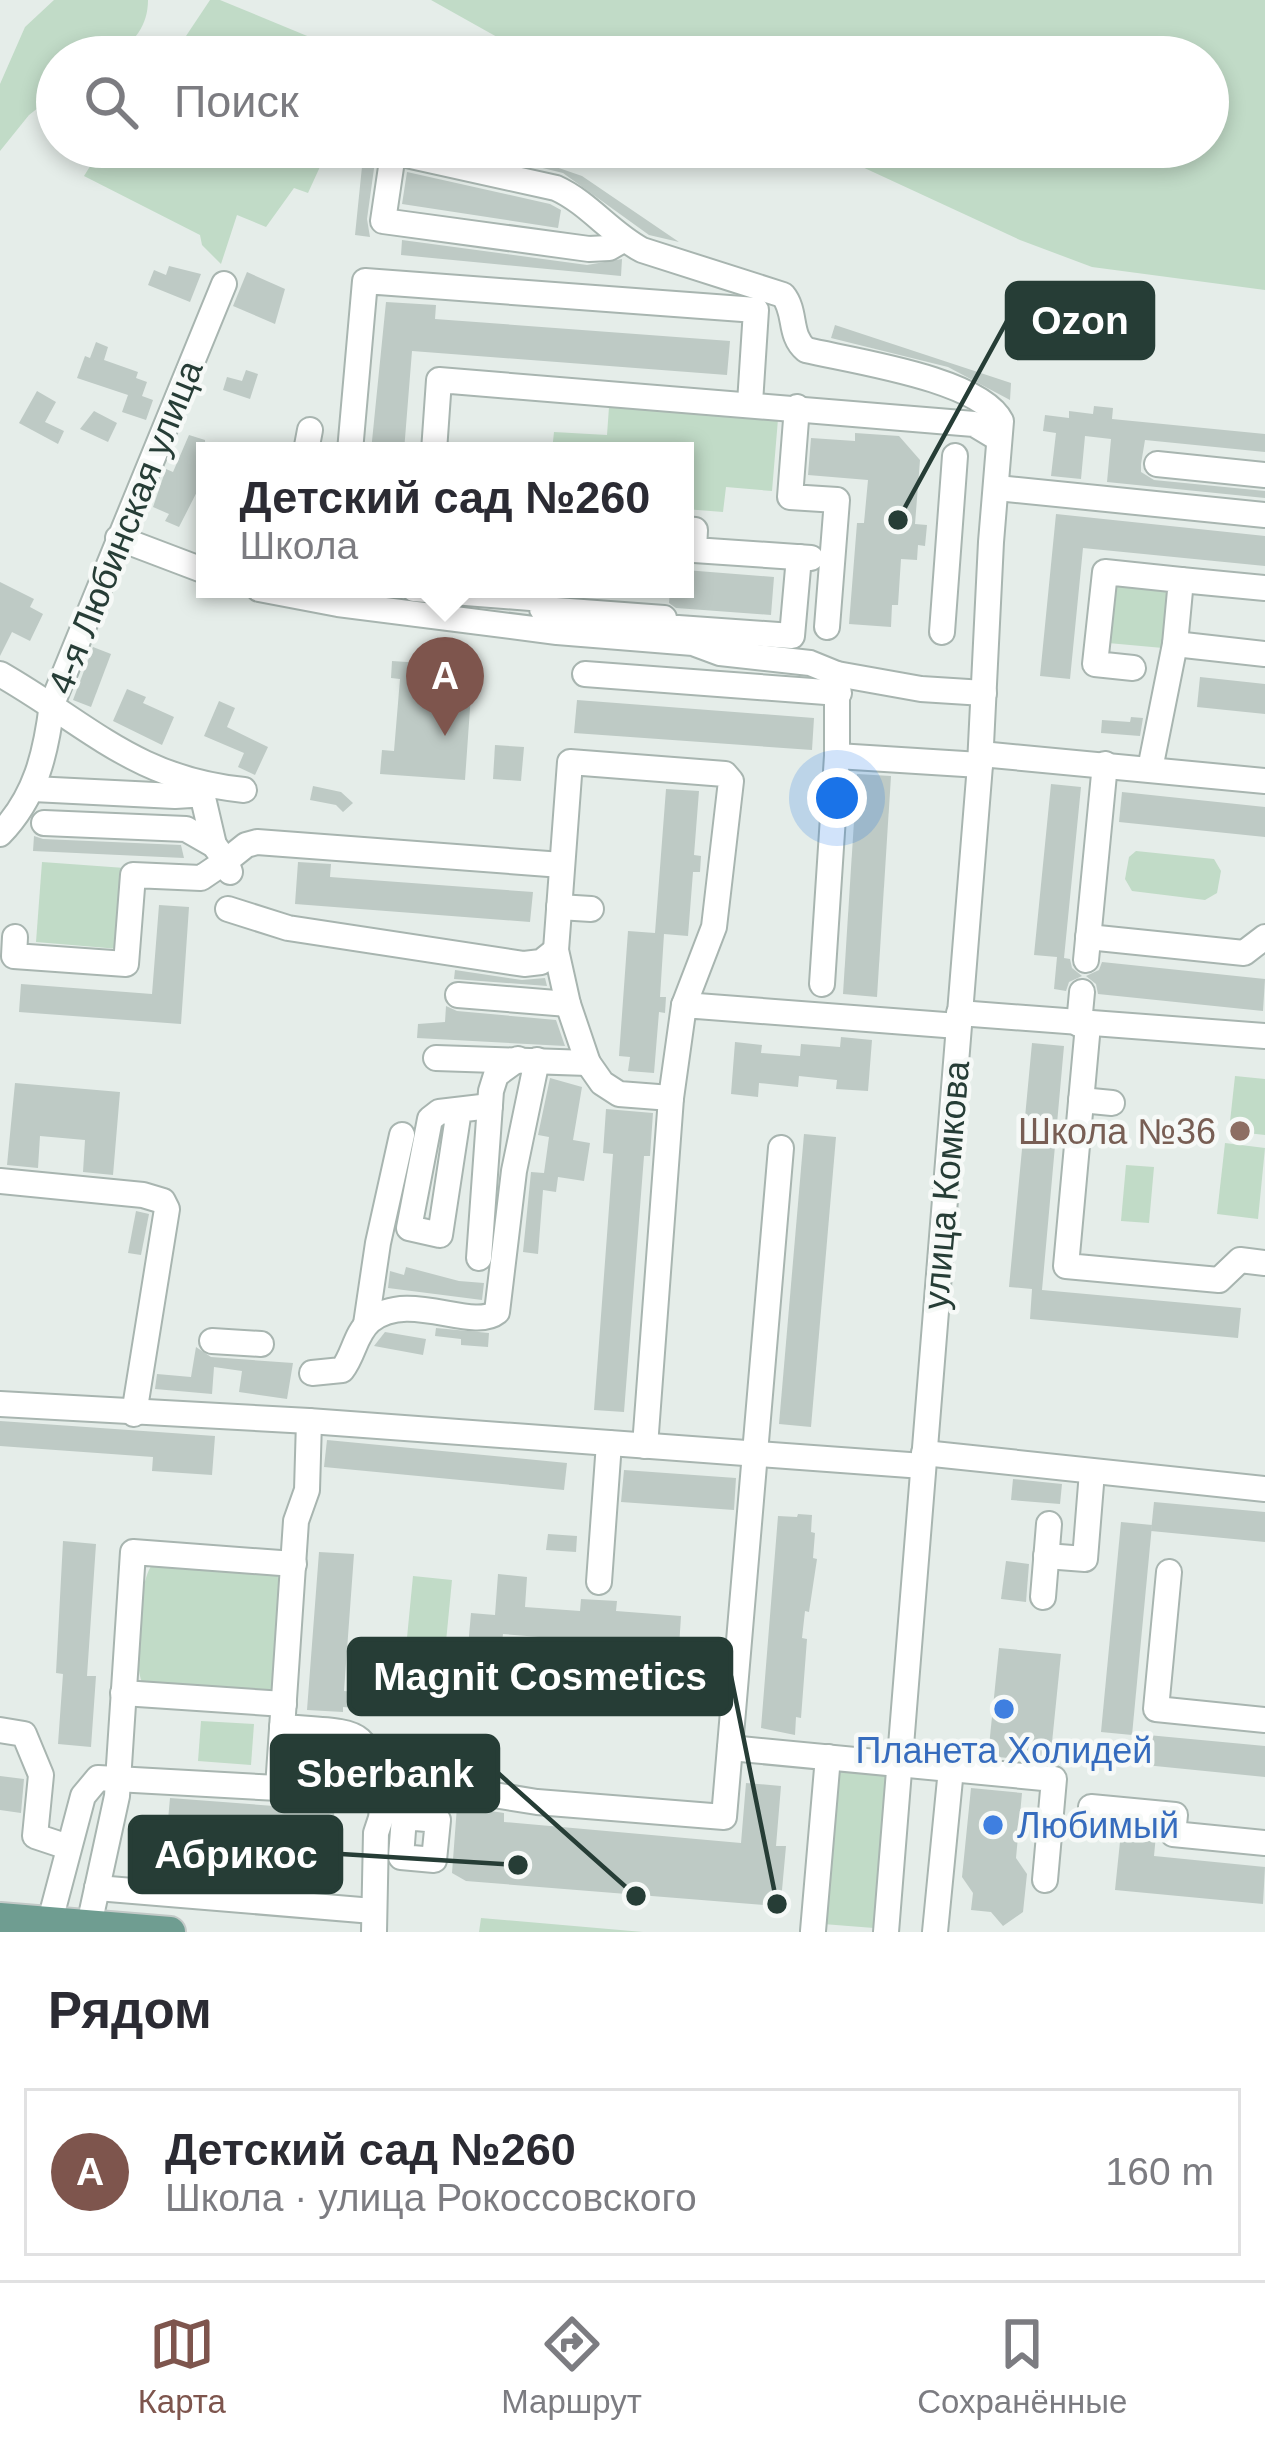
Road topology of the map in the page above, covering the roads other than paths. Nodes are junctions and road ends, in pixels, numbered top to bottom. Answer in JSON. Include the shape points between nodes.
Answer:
{"nodes":[{"id":1,"x":391,"y":168,"type":"edge"},
{"id":2,"x":473,"y":168,"type":"edge"},
{"id":3,"x":623,"y":240,"type":"junction"},
{"id":4,"x":224,"y":284,"type":"dead end"},
{"id":5,"x":750,"y":403,"type":"junction"},
{"id":6,"x":797,"y":406,"type":"junction"},
{"id":7,"x":999,"y":439,"type":"junction"},
{"id":8,"x":351,"y":442,"type":"edge"},
{"id":9,"x":435,"y":442,"type":"edge"},
{"id":10,"x":955,"y":456,"type":"dead end"},
{"id":11,"x":1157,"y":464,"type":"dead end"},
{"id":12,"x":1265,"y":476,"type":"edge"},
{"id":13,"x":998,"y":488,"type":"junction"},
{"id":14,"x":1265,"y":515,"type":"edge"},
{"id":15,"x":118,"y":538,"type":"junction"},
{"id":16,"x":949,"y":539,"type":"junction"},
{"id":17,"x":991,"y":542,"type":"junction"},
{"id":18,"x":694,"y":550,"type":"edge"},
{"id":19,"x":799,"y":557,"type":"junction"},
{"id":20,"x":832,"y":560,"type":"junction"},
{"id":21,"x":196,"y":568,"type":"edge"},
{"id":22,"x":1181,"y":580,"type":"junction"},
{"id":23,"x":1265,"y":588,"type":"edge"},
{"id":24,"x":345,"y":598,"type":"edge"},
{"id":25,"x":543,"y":598,"type":"edge"},
{"id":26,"x":827,"y":627,"type":"dead end"},
{"id":27,"x":942,"y":632,"type":"dead end"},
{"id":28,"x":1174,"y":644,"type":"junction"},
{"id":29,"x":1265,"y":654,"type":"edge"},
{"id":30,"x":1133,"y":668,"type":"dead end"},
{"id":31,"x":0,"y":674,"type":"edge"},
{"id":32,"x":585,"y":674,"type":"dead end"},
{"id":33,"x":838,"y":684,"type":"junction"},
{"id":34,"x":983,"y":693,"type":"junction"},
{"id":35,"x":52,"y":704,"type":"junction"},
{"id":36,"x":837,"y":756,"type":"junction"},
{"id":37,"x":980,"y":760,"type":"junction"},
{"id":38,"x":1105,"y":764,"type":"junction"},
{"id":39,"x":1150,"y":769,"type":"junction"},
{"id":40,"x":1265,"y":781,"type":"edge"},
{"id":41,"x":200,"y":785,"type":"junction"},
{"id":42,"x":33,"y":788,"type":"junction"},
{"id":43,"x":244,"y":790,"type":"dead end"},
{"id":44,"x":44,"y":823,"type":"dead end"},
{"id":45,"x":0,"y":834,"type":"edge"},
{"id":46,"x":224,"y":860,"type":"junction"},
{"id":47,"x":562,"y":865,"type":"junction"},
{"id":48,"x":559,"y":907,"type":"junction"},
{"id":49,"x":228,"y":909,"type":"dead end"},
{"id":50,"x":591,"y":909,"type":"dead end"},
{"id":51,"x":15,"y":937,"type":"dead end"},
{"id":52,"x":1265,"y":937,"type":"edge"},
{"id":53,"x":556,"y":950,"type":"junction"},
{"id":54,"x":822,"y":985,"type":"dead end"},
{"id":55,"x":1082,"y":992,"type":"dead end"},
{"id":56,"x":458,"y":995,"type":"dead end"},
{"id":57,"x":568,"y":1004,"type":"junction"},
{"id":58,"x":684,"y":1005,"type":"junction"},
{"id":59,"x":959,"y":1019,"type":"junction"},
{"id":60,"x":1084,"y":1024,"type":"junction"},
{"id":61,"x":1265,"y":1036,"type":"edge"},
{"id":62,"x":436,"y":1058,"type":"dead end"},
{"id":63,"x":528,"y":1059,"type":"junction"},
{"id":64,"x":588,"y":1064,"type":"junction"},
{"id":65,"x":671,"y":1098,"type":"junction"},
{"id":66,"x":1081,"y":1100,"type":"junction"},
{"id":67,"x":1112,"y":1102,"type":"dead end"},
{"id":68,"x":490,"y":1106,"type":"junction"},
{"id":69,"x":459,"y":1110,"type":"dead end"},
{"id":70,"x":402,"y":1135,"type":"dead end"},
{"id":71,"x":781,"y":1148,"type":"dead end"},
{"id":72,"x":0,"y":1181,"type":"edge"},
{"id":73,"x":478,"y":1258,"type":"dead end"},
{"id":74,"x":1265,"y":1263,"type":"edge"},
{"id":75,"x":366,"y":1324,"type":"junction"},
{"id":76,"x":212,"y":1341,"type":"dead end"},
{"id":77,"x":261,"y":1344,"type":"dead end"},
{"id":78,"x":312,"y":1373,"type":"dead end"},
{"id":79,"x":0,"y":1404,"type":"edge"},
{"id":80,"x":134,"y":1414,"type":"junction"},
{"id":81,"x":309,"y":1420,"type":"junction"},
{"id":82,"x":609,"y":1444,"type":"junction"},
{"id":83,"x":645,"y":1446,"type":"junction"},
{"id":84,"x":755,"y":1454,"type":"junction"},
{"id":85,"x":924,"y":1460,"type":"junction"},
{"id":86,"x":1092,"y":1472,"type":"junction"},
{"id":87,"x":1265,"y":1489,"type":"edge"},
{"id":88,"x":1049,"y":1524,"type":"dead end"},
{"id":89,"x":1046,"y":1556,"type":"junction"},
{"id":90,"x":294,"y":1564,"type":"junction"},
{"id":91,"x":1169,"y":1571,"type":"dead end"},
{"id":92,"x":599,"y":1582,"type":"dead end"},
{"id":93,"x":1043,"y":1597,"type":"dead end"},
{"id":94,"x":123,"y":1693,"type":"junction"},
{"id":95,"x":283,"y":1716,"type":"junction"},
{"id":96,"x":1265,"y":1720,"type":"edge"},
{"id":97,"x":0,"y":1730,"type":"edge"},
{"id":98,"x":730,"y":1748,"type":"junction"},
{"id":99,"x":828,"y":1757,"type":"junction"},
{"id":100,"x":900,"y":1763,"type":"junction"},
{"id":101,"x":950,"y":1769,"type":"junction"},
{"id":102,"x":117,"y":1776,"type":"junction"},
{"id":103,"x":1090,"y":1807,"type":"dead end"},
{"id":104,"x":379,"y":1824,"type":"junction"},
{"id":105,"x":403,"y":1835,"type":"dead end"},
{"id":106,"x":1265,"y":1843,"type":"edge"},
{"id":107,"x":68,"y":1847,"type":"junction"},
{"id":108,"x":1045,"y":1880,"type":"dead end"},
{"id":109,"x":97,"y":1888,"type":"junction"},
{"id":110,"x":0,"y":1918,"type":"edge"},
{"id":111,"x":373,"y":1921,"type":"edge"},
{"id":112,"x":89,"y":1925,"type":"junction"},
{"id":113,"x":48,"y":1926,"type":"edge"},
{"id":114,"x":886,"y":1930,"type":"edge"},
{"id":115,"x":813,"y":1931,"type":"edge"},
{"id":116,"x":170,"y":1932,"type":"edge"},
{"id":117,"x":930,"y":1932,"type":"edge"}],
"edges":[{"from":1,"to":3,"type":"street","via":[[383,221],[589,250]]},
{"from":2,"to":3,"type":"street","via":[[571,194]]},
{"from":3,"to":7,"type":"street","via":[[783,295],[806,350],[970,391],[997,412]]},
{"from":4,"to":15,"type":"street","name":"4-я Любинская улица"},
{"from":5,"to":6,"type":"street"},
{"from":5,"to":8,"type":"street","via":[[756,310],[365,281]]},
{"from":5,"to":9,"type":"street","via":[[439,380]]},
{"from":6,"to":7,"type":"street","via":[[974,424]]},
{"from":6,"to":20,"type":"street","via":[[790,497],[837,500]]},
{"from":7,"to":13,"type":"street","name":"улица Комкова"},
{"from":10,"to":16,"type":"street"},
{"from":11,"to":12,"type":"street"},
{"from":13,"to":14,"type":"street"},
{"from":13,"to":17,"type":"street","name":"улица Комкова"},
{"from":15,"to":21,"type":"street"},
{"from":15,"to":35,"type":"street","name":"4-я Любинская улица"},
{"from":16,"to":17,"type":"street"},
{"from":16,"to":27,"type":"street"},
{"from":17,"to":34,"type":"street","name":"улица Комкова"},
{"from":18,"to":19,"type":"street"},
{"from":19,"to":20,"type":"street"},
{"from":19,"to":25,"type":"street","via":[[793,636],[542,609]]},
{"from":20,"to":26,"type":"street"},
{"from":22,"to":23,"type":"street"},
{"from":22,"to":28,"type":"street"},
{"from":22,"to":30,"type":"street","via":[[1105,572],[1095,664]]},
{"from":24,"to":33,"type":"street","via":[[556,632],[693,643],[810,664]]},
{"from":28,"to":29,"type":"street"},
{"from":28,"to":39,"type":"street"},
{"from":31,"to":35,"type":"street"},
{"from":32,"to":33,"type":"street"},
{"from":33,"to":34,"type":"street"},
{"from":33,"to":36,"type":"street"},
{"from":34,"to":37,"type":"street","name":"улица Комкова"},
{"from":35,"to":41,"type":"street","via":[[116,750]]},
{"from":35,"to":42,"type":"street","name":"4-я Любинская улица"},
{"from":36,"to":37,"type":"street"},
{"from":36,"to":54,"type":"street"},
{"from":37,"to":38,"type":"street"},
{"from":37,"to":59,"type":"street","name":"улица Комкова"},
{"from":38,"to":39,"type":"street"},
{"from":38,"to":52,"type":"street","via":[[1087,948],[1244,953]]},
{"from":39,"to":40,"type":"street"},
{"from":41,"to":42,"type":"street","via":[[175,796]]},
{"from":41,"to":43,"type":"street"},
{"from":41,"to":46,"type":"street"},
{"from":42,"to":45,"type":"street","name":"4-я Любинская улица"},
{"from":44,"to":46,"type":"street","via":[[186,830]]},
{"from":46,"to":47,"type":"street","via":[[257,842]]},
{"from":46,"to":51,"type":"street","via":[[192,880],[133,875],[126,964],[14,956]]},
{"from":47,"to":48,"type":"street"},
{"from":47,"to":58,"type":"street","via":[[561,761],[725,774],[731,781],[714,927]]},
{"from":48,"to":50,"type":"street"},
{"from":48,"to":53,"type":"street"},
{"from":49,"to":53,"type":"street","via":[[288,928],[524,964]]},
{"from":53,"to":57,"type":"street"},
{"from":55,"to":60,"type":"street"},
{"from":56,"to":57,"type":"street"},
{"from":57,"to":64,"type":"street"},
{"from":58,"to":59,"type":"street"},
{"from":58,"to":65,"type":"street"},
{"from":59,"to":60,"type":"street"},
{"from":59,"to":85,"type":"street","name":"улица Комкова"},
{"from":60,"to":61,"type":"street"},
{"from":60,"to":66,"type":"street"},
{"from":62,"to":63,"type":"street"},
{"from":63,"to":64,"type":"street"},
{"from":63,"to":68,"type":"street","via":[[496,1075]]},
{"from":63,"to":75,"type":"street","via":[[497,1312],[483,1319],[389,1311]]},
{"from":64,"to":65,"type":"street","via":[[619,1094]]},
{"from":65,"to":83,"type":"street"},
{"from":66,"to":67,"type":"street"},
{"from":66,"to":74,"type":"street","via":[[1066,1266],[1219,1280],[1240,1261]]},
{"from":68,"to":69,"type":"street"},
{"from":68,"to":73,"type":"street"},
{"from":70,"to":75,"type":"street"},
{"from":71,"to":84,"type":"street"},
{"from":72,"to":80,"type":"street","via":[[163,1201]]},
{"from":75,"to":78,"type":"street","via":[[342,1370]]},
{"from":76,"to":77,"type":"street"},
{"from":79,"to":80,"type":"street"},
{"from":80,"to":81,"type":"street"},
{"from":81,"to":82,"type":"street"},
{"from":81,"to":90,"type":"street"},
{"from":82,"to":83,"type":"street"},
{"from":82,"to":92,"type":"street"},
{"from":83,"to":84,"type":"street"},
{"from":84,"to":85,"type":"street"},
{"from":84,"to":98,"type":"street"},
{"from":85,"to":86,"type":"street"},
{"from":85,"to":100,"type":"street","name":"улица Комкова"},
{"from":86,"to":87,"type":"street"},
{"from":86,"to":89,"type":"street","via":[[1085,1559]]},
{"from":88,"to":89,"type":"street"},
{"from":89,"to":93,"type":"street"},
{"from":90,"to":94,"type":"street","via":[[133,1552]]},
{"from":90,"to":95,"type":"street"},
{"from":91,"to":96,"type":"street","via":[[1156,1709]]},
{"from":94,"to":95,"type":"street"},
{"from":94,"to":102,"type":"street"},
{"from":95,"to":102,"type":"street","via":[[278,1788]]},
{"from":95,"to":104,"type":"street","via":[[368,1745]]},
{"from":97,"to":107,"type":"street","via":[[24,1734],[41,1775],[34,1836]]},
{"from":98,"to":99,"type":"street"},
{"from":98,"to":104,"type":"street","via":[[724,1817],[457,1789],[401,1799]]},
{"from":99,"to":100,"type":"street"},
{"from":99,"to":115,"type":"street"},
{"from":100,"to":101,"type":"street"},
{"from":100,"to":114,"type":"street","name":"улица Комкова"},
{"from":101,"to":108,"type":"street","via":[[1054,1779]]},
{"from":101,"to":117,"type":"street"},
{"from":102,"to":107,"type":"street","via":[[98,1778],[82,1796]]},
{"from":102,"to":109,"type":"street"},
{"from":103,"to":106,"type":"street","via":[[1175,1815],[1173,1834]]},
{"from":104,"to":105,"type":"street"},
{"from":104,"to":111,"type":"street"},
{"from":107,"to":113,"type":"street"},
{"from":109,"to":111,"type":"street"},
{"from":109,"to":112,"type":"street"},
{"from":110,"to":113,"type":"main road"},
{"from":112,"to":113,"type":"main road"},
{"from":112,"to":116,"type":"main road"},
{"from":114,"to":117,"type":"street"}]}
